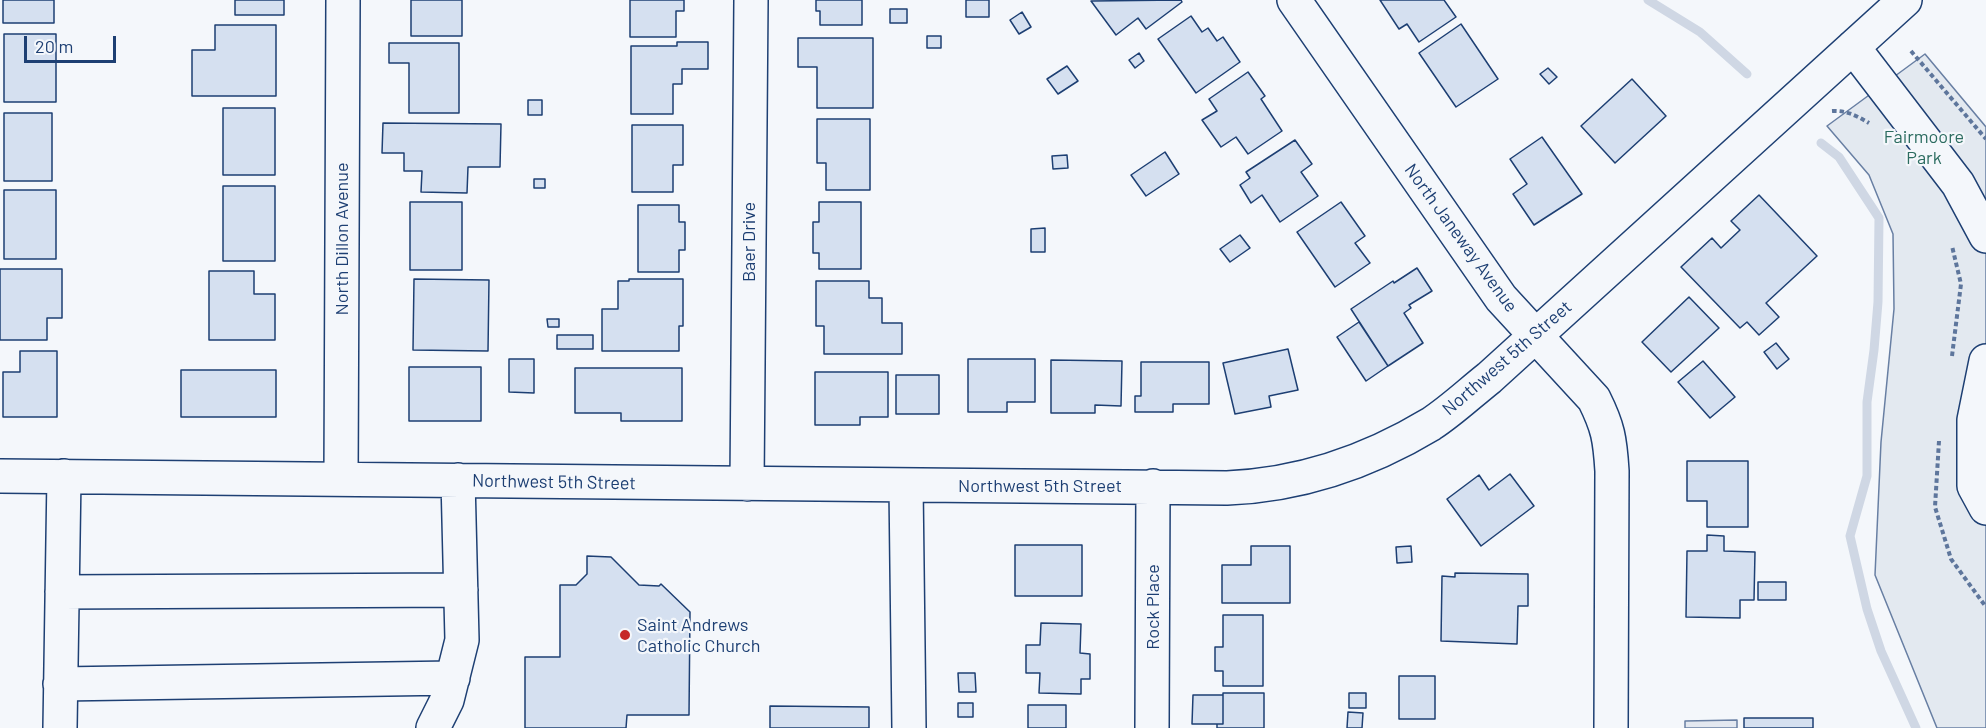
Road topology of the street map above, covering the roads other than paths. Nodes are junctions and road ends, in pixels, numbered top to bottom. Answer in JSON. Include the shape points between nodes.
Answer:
{"nodes":[{"id":1,"x":343,"y":0,"type":"edge"},
{"id":2,"x":751,"y":0,"type":"edge"},
{"id":3,"x":1294,"y":0,"type":"edge"},
{"id":4,"x":1905,"y":0,"type":"edge"},
{"id":5,"x":1853,"y":47,"type":"junction"},
{"id":6,"x":1986,"y":236,"type":"edge"},
{"id":7,"x":1535,"y":335,"type":"junction"},
{"id":8,"x":1986,"y":361,"type":"edge"},
{"id":9,"x":0,"y":476,"type":"edge"},
{"id":10,"x":64,"y":476,"type":"junction"},
{"id":11,"x":341,"y":479,"type":"junction"},
{"id":12,"x":458,"y":480,"type":"junction"},
{"id":13,"x":747,"y":484,"type":"junction"},
{"id":14,"x":906,"y":485,"type":"junction"},
{"id":15,"x":1153,"y":486,"type":"junction"},
{"id":16,"x":1986,"y":508,"type":"edge"},
{"id":17,"x":461,"y":590,"type":"junction"},
{"id":18,"x":62,"y":592,"type":"junction"},
{"id":19,"x":453,"y":678,"type":"junction"},
{"id":20,"x":60,"y":684,"type":"junction"},
{"id":21,"x":60,"y":728,"type":"edge"},
{"id":22,"x":433,"y":728,"type":"edge"},
{"id":23,"x":909,"y":728,"type":"edge"},
{"id":24,"x":1152,"y":728,"type":"edge"},
{"id":25,"x":1611,"y":728,"type":"edge"}],
"edges":[{"from":1,"to":11,"type":"street","name":"North Dillon Avenue"},
{"from":2,"to":13,"type":"street","name":"Baer Drive"},
{"from":3,"to":7,"type":"street","name":"North Janeway Avenue","via":[[1501,298]]},
{"from":4,"to":5,"type":"street","name":"Northwest 5th Street"},
{"from":5,"to":6,"type":"street","via":[[1958,184]]},
{"from":5,"to":7,"type":"street","name":"Northwest 5th Street"},
{"from":7,"to":15,"type":"street","name":"Northwest 5th Street","via":[[1433,423],[1385,450],[1341,468],[1252,487]]},
{"from":7,"to":25,"type":"street","name":"North Janeway Avenue","via":[[1594,399],[1610,437]]},
{"from":8,"to":16,"type":"street","via":[[1974,420],[1974,486]]},
{"from":9,"to":10,"type":"street","name":"Northwest 5th Street"},
{"from":10,"to":11,"type":"street","name":"Northwest 5th Street"},
{"from":10,"to":18,"type":"street"},
{"from":11,"to":12,"type":"street","name":"Northwest 5th Street"},
{"from":12,"to":13,"type":"street","name":"Northwest 5th Street"},
{"from":12,"to":17,"type":"street"},
{"from":13,"to":14,"type":"street","name":"Northwest 5th Street"},
{"from":14,"to":15,"type":"street","name":"Northwest 5th Street"},
{"from":14,"to":23,"type":"street"},
{"from":15,"to":24,"type":"street","name":"Rock Place"},
{"from":17,"to":18,"type":"street"},
{"from":17,"to":19,"type":"street","via":[[462,640]]},
{"from":18,"to":20,"type":"street"},
{"from":19,"to":20,"type":"street"},
{"from":19,"to":22,"type":"street"},
{"from":20,"to":21,"type":"street"}]}
